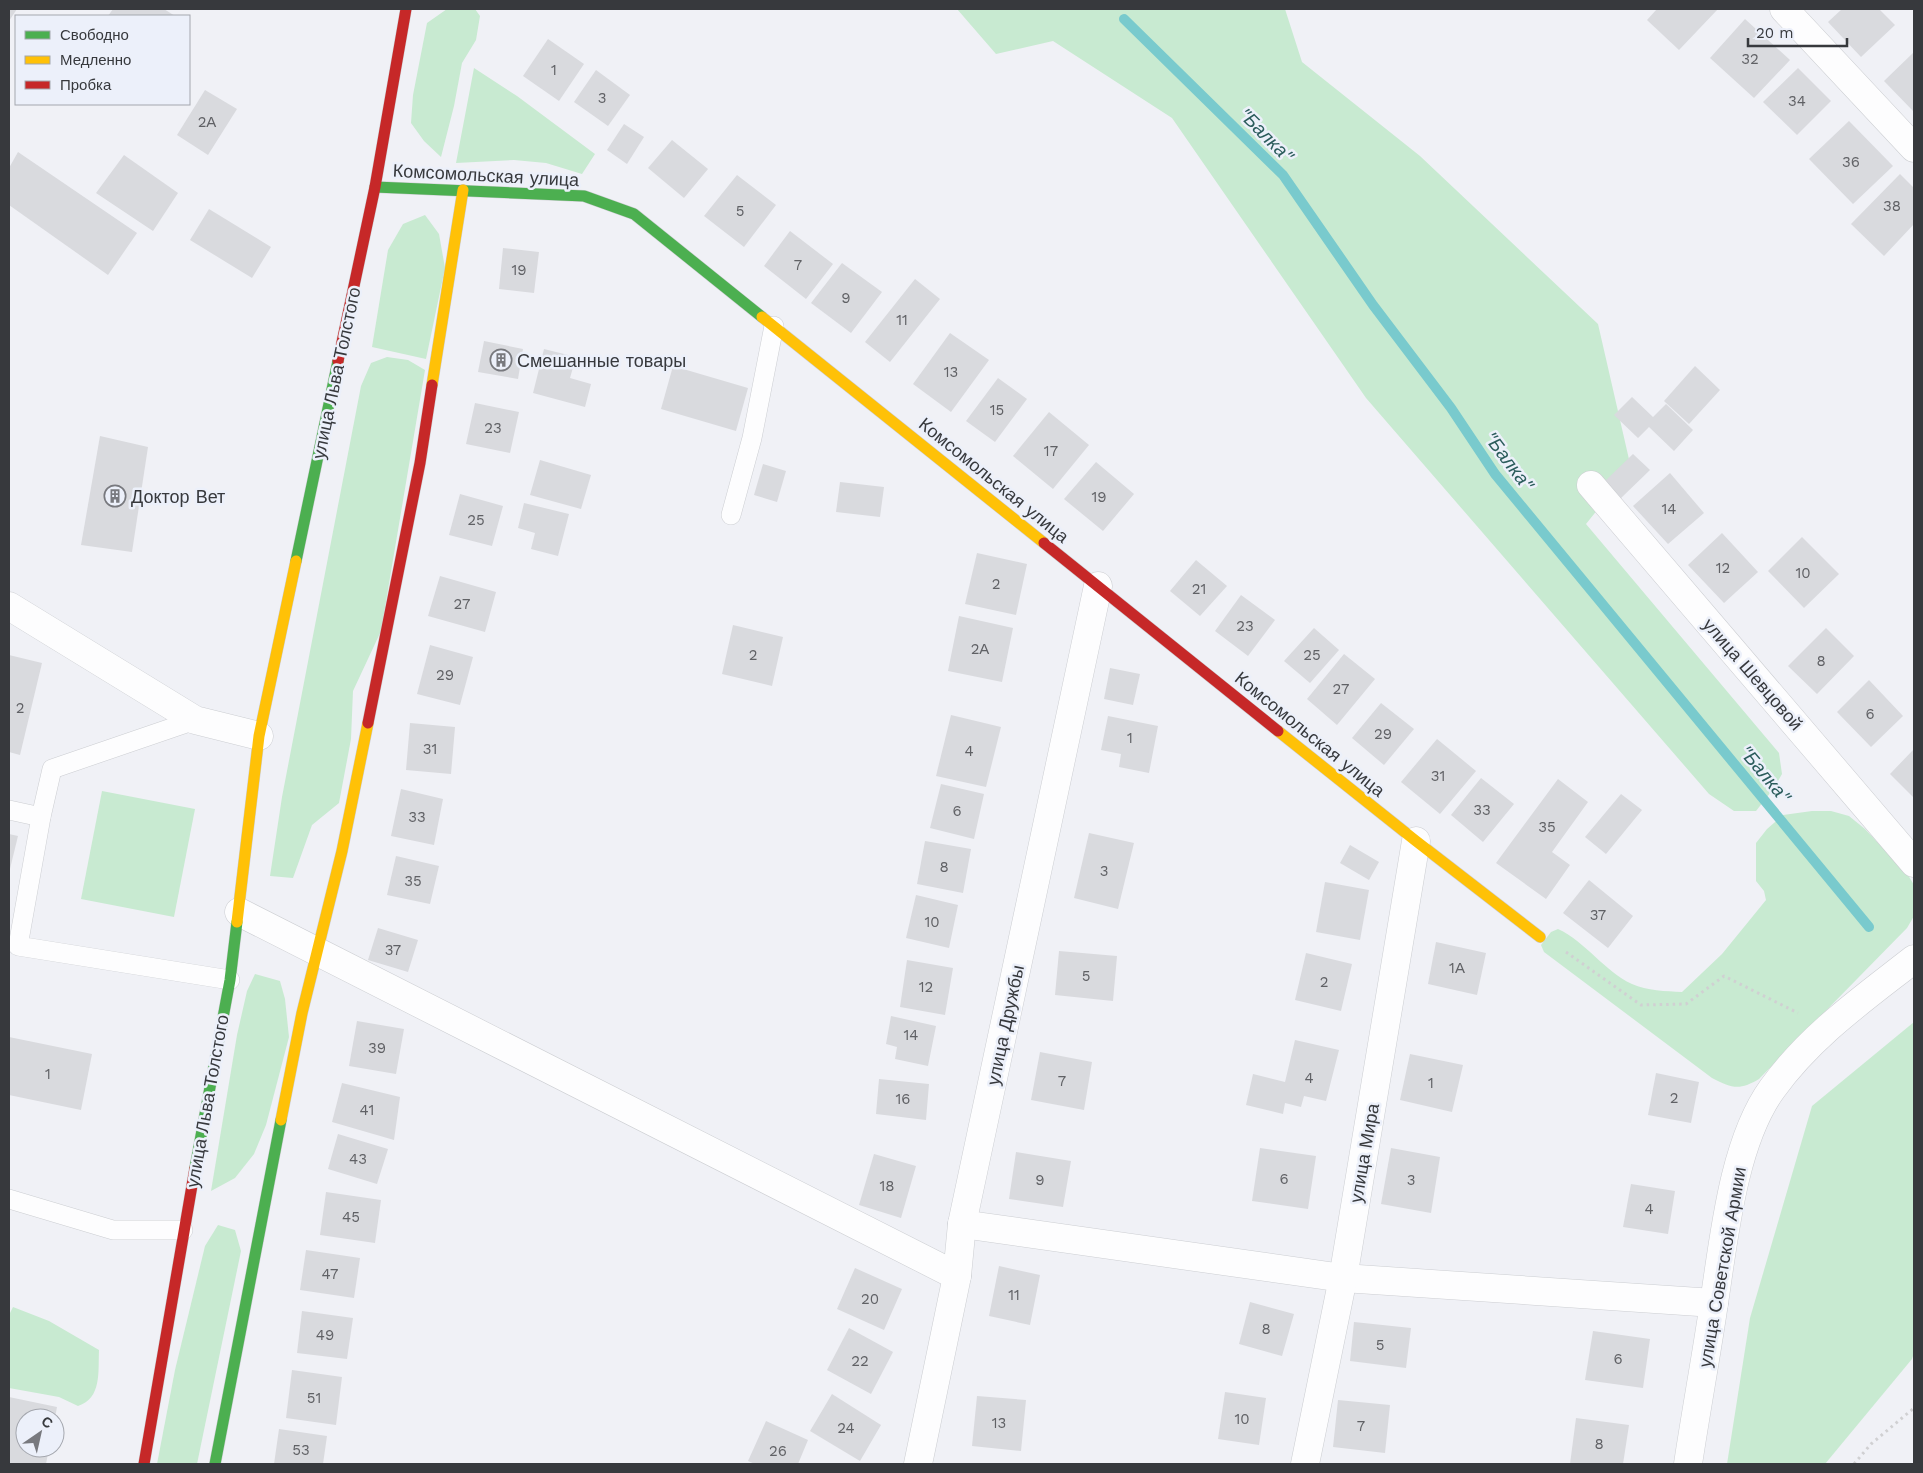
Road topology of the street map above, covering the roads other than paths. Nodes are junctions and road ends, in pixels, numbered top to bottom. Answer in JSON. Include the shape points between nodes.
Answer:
{"nodes":[{"id":1,"x":406,"y":9,"type":"edge"},
{"id":2,"x":1784,"y":9,"type":"edge"},
{"id":3,"x":1914,"y":148,"type":"edge"},
{"id":4,"x":374,"y":187,"type":"junction"},
{"id":5,"x":463,"y":190,"type":"junction"},
{"id":6,"x":774,"y":326,"type":"junction"},
{"id":7,"x":1591,"y":485,"type":"dead end"},
{"id":8,"x":731,"y":515,"type":"dead end"},
{"id":9,"x":1098,"y":586,"type":"junction"},
{"id":10,"x":9,"y":606,"type":"edge"},
{"id":11,"x":195,"y":720,"type":"junction"},
{"id":12,"x":259,"y":736,"type":"junction"},
{"id":13,"x":9,"y":810,"type":"edge"},
{"id":14,"x":41,"y":817,"type":"junction"},
{"id":15,"x":1416,"y":841,"type":"junction"},
{"id":16,"x":1914,"y":863,"type":"edge"},
{"id":17,"x":239,"y":912,"type":"junction"},
{"id":18,"x":1540,"y":937,"type":"dead end"},
{"id":19,"x":14,"y":946,"type":"edge"},
{"id":20,"x":317,"y":951,"type":"junction"},
{"id":21,"x":1914,"y":959,"type":"edge"},
{"id":22,"x":230,"y":980,"type":"junction"},
{"id":23,"x":9,"y":1199,"type":"edge"},
{"id":24,"x":962,"y":1224,"type":"junction"},
{"id":25,"x":183,"y":1230,"type":"junction"},
{"id":26,"x":957,"y":1276,"type":"junction"},
{"id":27,"x":1343,"y":1278,"type":"junction"},
{"id":28,"x":1714,"y":1303,"type":"junction"},
{"id":29,"x":144,"y":1464,"type":"edge"},
{"id":30,"x":214,"y":1464,"type":"edge"},
{"id":31,"x":918,"y":1464,"type":"edge"},
{"id":32,"x":1305,"y":1464,"type":"edge"},
{"id":33,"x":1688,"y":1464,"type":"edge"}],
"edges":[{"from":1,"to":4,"type":"street","name":"улица Льва Толстого"},
{"from":2,"to":3,"type":"street"},
{"from":4,"to":5,"type":"street","name":"Комсомольская улица"},
{"from":4,"to":12,"type":"street","name":"улица Льва Толстого"},
{"from":5,"to":6,"type":"street","name":"Комсомольская улица","via":[[584,196],[634,214]]},
{"from":5,"to":20,"type":"street","via":[[420,463],[342,851]]},
{"from":6,"to":8,"type":"lane","via":[[752,438]]},
{"from":6,"to":9,"type":"street","name":"Комсомольская улица"},
{"from":7,"to":16,"type":"street","name":"улица Шевцовой"},
{"from":9,"to":15,"type":"street","name":"Комсомольская улица"},
{"from":9,"to":24,"type":"street","name":"улица Дружбы"},
{"from":10,"to":11,"type":"street"},
{"from":11,"to":12,"type":"street"},
{"from":11,"to":14,"type":"lane","via":[[52,769]]},
{"from":12,"to":17,"type":"street","name":"улица Льва Толстого"},
{"from":13,"to":14,"type":"lane"},
{"from":14,"to":19,"type":"lane"},
{"from":15,"to":18,"type":"street","name":"Комсомольская улица"},
{"from":15,"to":27,"type":"street","name":"улица Мира"},
{"from":17,"to":20,"type":"street"},
{"from":17,"to":22,"type":"street","name":"улица Льва Толстого"},
{"from":19,"to":22,"type":"lane"},
{"from":20,"to":26,"type":"street"},
{"from":20,"to":30,"type":"street","via":[[302,1013]]},
{"from":21,"to":28,"type":"street","name":"улица Советской Армии","via":[[1826,1027],[1771,1090],[1743,1151],[1727,1218]]},
{"from":22,"to":25,"type":"street","name":"улица Льва Толстого"},
{"from":23,"to":25,"type":"lane","via":[[114,1230]]},
{"from":24,"to":26,"type":"street","name":"улица Дружбы"},
{"from":24,"to":27,"type":"street"},
{"from":25,"to":29,"type":"street","name":"улица Льва Толстого"},
{"from":26,"to":31,"type":"street","name":"улица Дружбы"},
{"from":27,"to":28,"type":"street"},
{"from":27,"to":32,"type":"street","name":"улица Мира"},
{"from":28,"to":33,"type":"street","name":"улица Советской Армии"}]}
